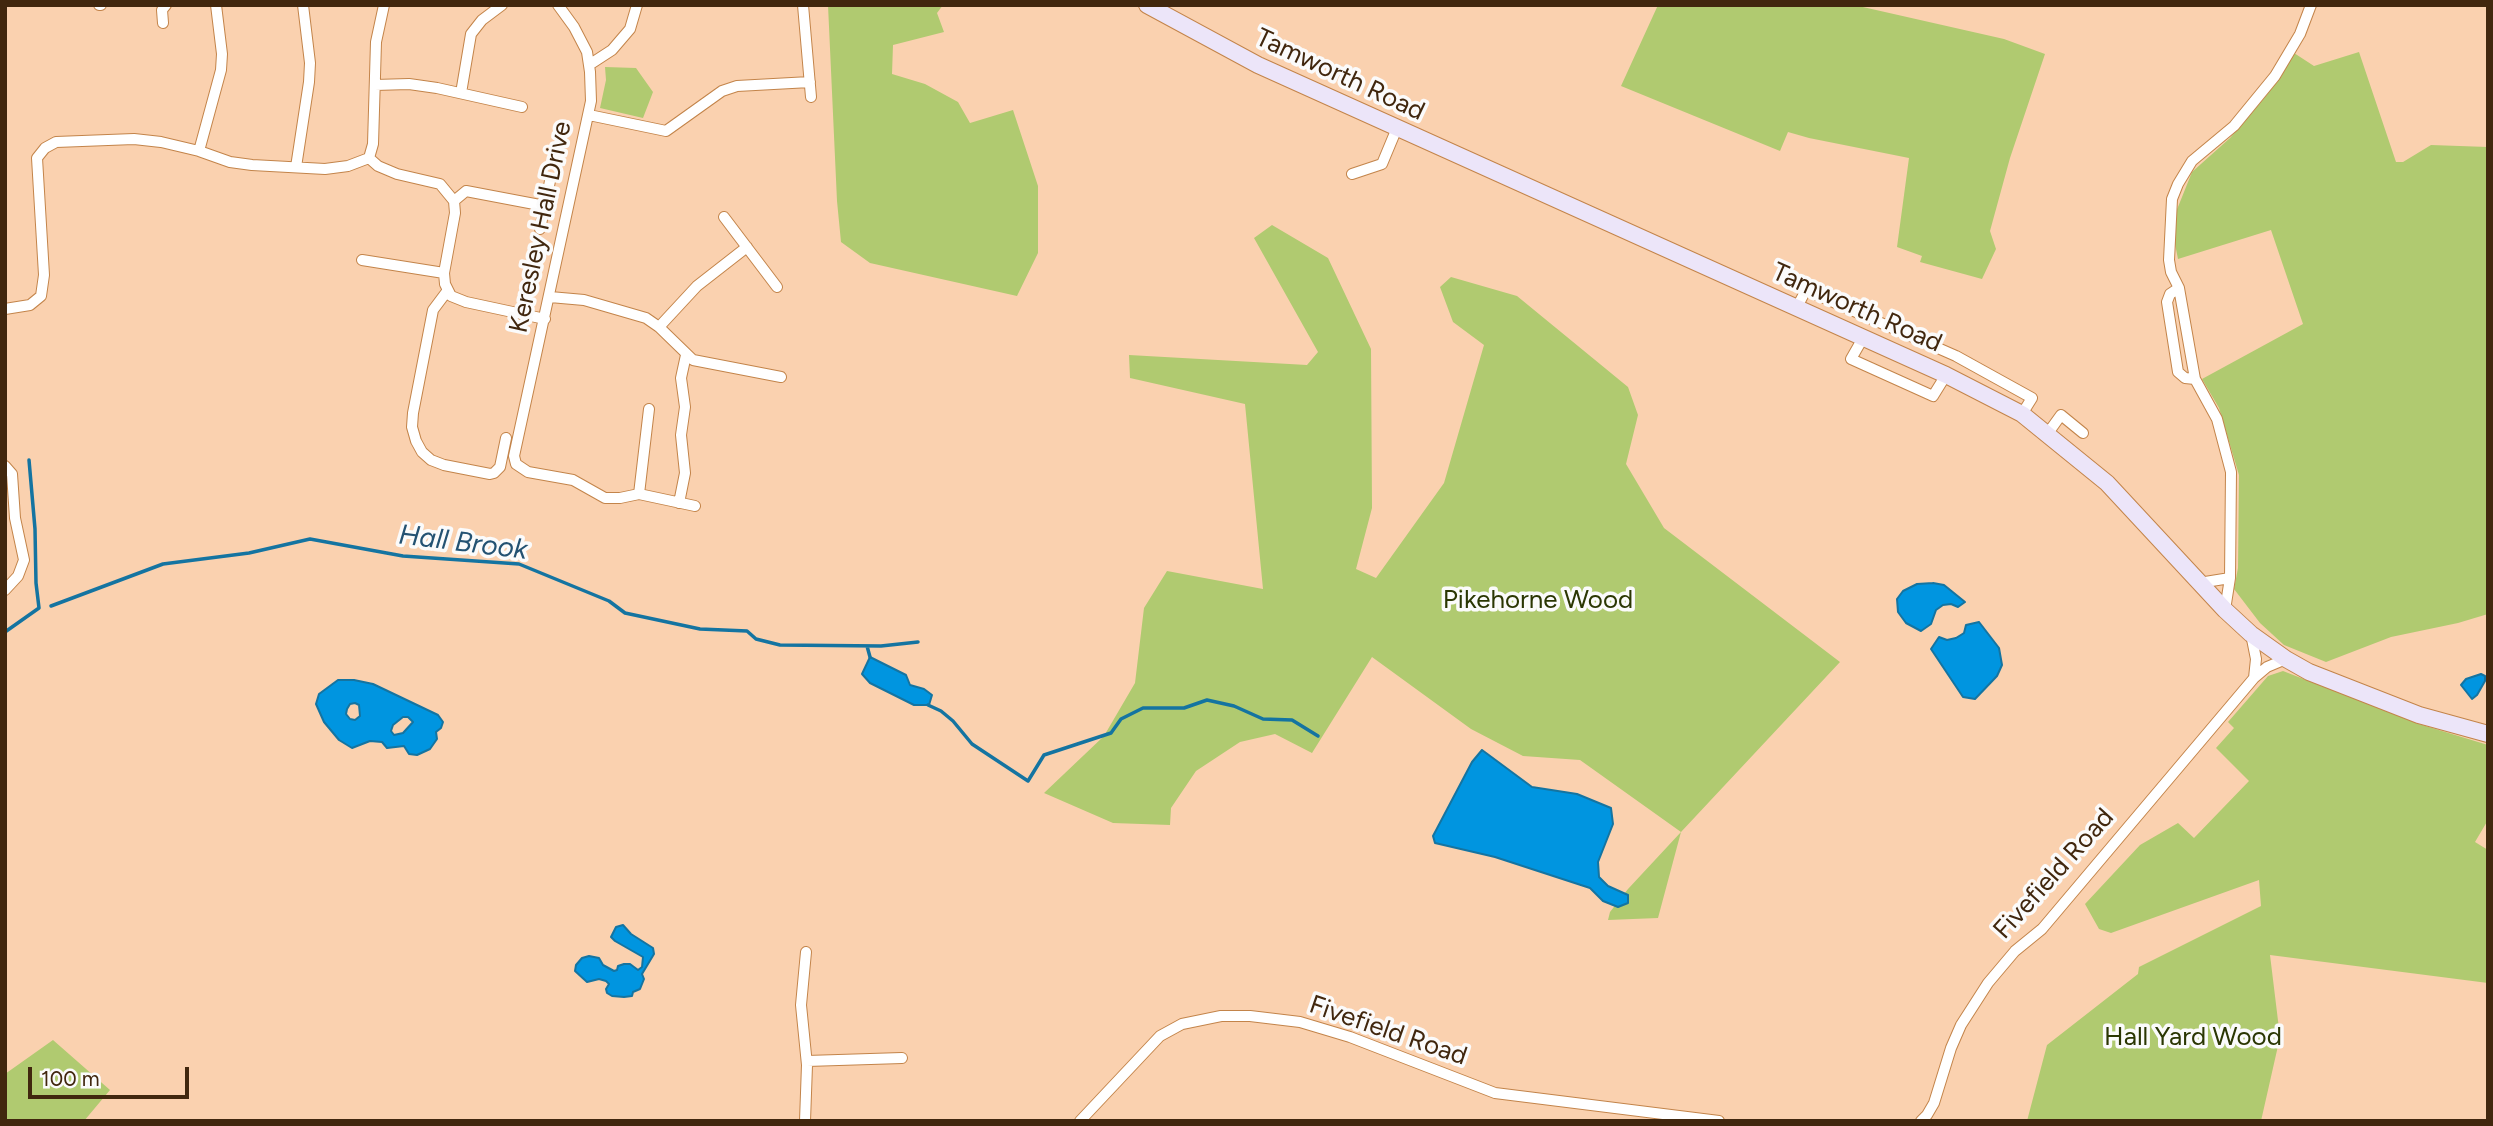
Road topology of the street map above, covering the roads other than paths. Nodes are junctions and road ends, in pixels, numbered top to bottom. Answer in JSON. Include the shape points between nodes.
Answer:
{"nodes":[{"id":1,"x":166,"y":5,"type":"edge"},
{"id":2,"x":216,"y":5,"type":"edge"},
{"id":3,"x":303,"y":5,"type":"edge"},
{"id":4,"x":384,"y":5,"type":"edge"},
{"id":5,"x":502,"y":5,"type":"edge"},
{"id":6,"x":558,"y":5,"type":"edge"},
{"id":7,"x":637,"y":5,"type":"edge"},
{"id":8,"x":803,"y":5,"type":"edge"},
{"id":9,"x":1147,"y":5,"type":"edge"},
{"id":10,"x":2311,"y":5,"type":"edge"},
{"id":11,"x":163,"y":23,"type":"dead end"},
{"id":12,"x":589,"y":65,"type":"junction"},
{"id":13,"x":810,"y":82,"type":"junction"},
{"id":14,"x":375,"y":85,"type":"junction"},
{"id":15,"x":461,"y":93,"type":"junction"},
{"id":16,"x":811,"y":97,"type":"dead end"},
{"id":17,"x":522,"y":107,"type":"dead end"},
{"id":18,"x":589,"y":115,"type":"junction"},
{"id":19,"x":1397,"y":128,"type":"junction"},
{"id":20,"x":200,"y":151,"type":"junction"},
{"id":21,"x":369,"y":158,"type":"junction"},
{"id":22,"x":296,"y":167,"type":"junction"},
{"id":23,"x":1352,"y":174,"type":"dead end"},
{"id":24,"x":550,"y":181,"type":"dead end"},
{"id":25,"x":454,"y":201,"type":"junction"},
{"id":26,"x":545,"y":206,"type":"junction"},
{"id":27,"x":724,"y":217,"type":"dead end"},
{"id":28,"x":540,"y":229,"type":"dead end"},
{"id":29,"x":747,"y":247,"type":"junction"},
{"id":30,"x":362,"y":260,"type":"dead end"},
{"id":31,"x":444,"y":273,"type":"junction"},
{"id":32,"x":777,"y":287,"type":"dead end"},
{"id":33,"x":448,"y":290,"type":"junction"},
{"id":34,"x":550,"y":297,"type":"junction"},
{"id":35,"x":1797,"y":307,"type":"junction"},
{"id":36,"x":5,"y":309,"type":"edge"},
{"id":37,"x":545,"y":320,"type":"junction"},
{"id":38,"x":659,"y":327,"type":"junction"},
{"id":39,"x":1863,"y":338,"type":"junction"},
{"id":40,"x":686,"y":355,"type":"junction"},
{"id":41,"x":1946,"y":376,"type":"junction"},
{"id":42,"x":781,"y":377,"type":"dead end"},
{"id":43,"x":649,"y":409,"type":"dead end"},
{"id":44,"x":2022,"y":414,"type":"junction"},
{"id":45,"x":2048,"y":433,"type":"junction"},
{"id":46,"x":2083,"y":433,"type":"dead end"},
{"id":47,"x":506,"y":438,"type":"dead end"},
{"id":48,"x":5,"y":466,"type":"edge"},
{"id":49,"x":639,"y":494,"type":"junction"},
{"id":50,"x":679,"y":503,"type":"junction"},
{"id":51,"x":695,"y":506,"type":"dead end"},
{"id":52,"x":10,"y":519,"type":"edge"},
{"id":53,"x":2230,"y":578,"type":"junction"},
{"id":54,"x":2199,"y":583,"type":"junction"},
{"id":55,"x":5,"y":590,"type":"edge"},
{"id":56,"x":2225,"y":610,"type":"junction"},
{"id":57,"x":2252,"y":634,"type":"junction"},
{"id":58,"x":2286,"y":659,"type":"junction"},
{"id":59,"x":2254,"y":678,"type":"junction"},
{"id":60,"x":2488,"y":734,"type":"edge"},
{"id":61,"x":806,"y":952,"type":"dead end"},
{"id":62,"x":902,"y":1058,"type":"dead end"},
{"id":63,"x":807,"y":1061,"type":"junction"},
{"id":64,"x":805,"y":1121,"type":"edge"},
{"id":65,"x":1080,"y":1121,"type":"edge"},
{"id":66,"x":1719,"y":1121,"type":"edge"},
{"id":67,"x":1921,"y":1121,"type":"edge"}],
"edges":[{"from":1,"to":11,"type":"street"},
{"from":2,"to":20,"type":"street","via":[[221,70]]},
{"from":3,"to":22,"type":"street","via":[[310,63]]},
{"from":4,"to":14,"type":"street","via":[[376,42]]},
{"from":5,"to":15,"type":"street","via":[[471,34]]},
{"from":6,"to":12,"type":"street","name":"Keresley Hall Drive","via":[[587,52]]},
{"from":7,"to":12,"type":"street","via":[[630,29],[612,50]]},
{"from":8,"to":13,"type":"street"},
{"from":9,"to":19,"type":"main road","name":"Tamworth Road","via":[[1258,65]]},
{"from":10,"to":53,"type":"street","via":[[2275,76],[2234,126],[2192,161],[2172,199],[2169,260],[2179,288],[2195,379],[2217,419],[2231,472]]},
{"from":12,"to":18,"type":"street","name":"Keresley Hall Drive"},
{"from":13,"to":16,"type":"street"},
{"from":13,"to":18,"type":"street","via":[[722,91],[666,131]]},
{"from":14,"to":15,"type":"street","via":[[409,84]]},
{"from":14,"to":21,"type":"street"},
{"from":15,"to":17,"type":"street"},
{"from":18,"to":34,"type":"street","name":"Keresley Hall Drive"},
{"from":19,"to":23,"type":"street","via":[[1381,164]]},
{"from":19,"to":35,"type":"main road","name":"Tamworth Road"},
{"from":20,"to":22,"type":"street","via":[[230,162]]},
{"from":20,"to":36,"type":"street","via":[[134,139],[56,142],[45,148],[37,158],[43,287],[39,299],[30,305]]},
{"from":21,"to":22,"type":"street","via":[[326,169]]},
{"from":21,"to":25,"type":"street","via":[[397,174],[440,184]]},
{"from":24,"to":26,"type":"street"},
{"from":25,"to":26,"type":"street","via":[[466,191]]},
{"from":25,"to":31,"type":"street"},
{"from":26,"to":28,"type":"street"},
{"from":27,"to":29,"type":"street"},
{"from":29,"to":32,"type":"street"},
{"from":29,"to":38,"type":"street","via":[[697,286]]},
{"from":30,"to":31,"type":"street"},
{"from":31,"to":33,"type":"street"},
{"from":33,"to":37,"type":"street","via":[[456,300]]},
{"from":33,"to":47,"type":"street","via":[[433,310],[412,413],[416,441],[431,460],[494,474]]},
{"from":34,"to":37,"type":"street","name":"Keresley Hall Drive"},
{"from":34,"to":38,"type":"street","via":[[621,310]]},
{"from":35,"to":39,"type":"main road","name":"Tamworth Road"},
{"from":35,"to":44,"type":"street","via":[[1806,290],[1956,356],[2032,398]]},
{"from":37,"to":49,"type":"street","name":"Keresley Hall Drive","via":[[514,456],[516,464],[528,472],[573,480],[605,498]]},
{"from":38,"to":40,"type":"street"},
{"from":39,"to":41,"type":"main road","name":"Tamworth Road"},
{"from":39,"to":41,"type":"street","via":[[1851,359],[1933,396]]},
{"from":40,"to":42,"type":"street","via":[[703,363]]},
{"from":40,"to":50,"type":"street","via":[[681,378],[685,473]]},
{"from":41,"to":44,"type":"main road","name":"Tamworth Road"},
{"from":43,"to":49,"type":"street"},
{"from":44,"to":45,"type":"main road","name":"Tamworth Road"},
{"from":45,"to":46,"type":"street","via":[[2057,412]]},
{"from":45,"to":54,"type":"main road","name":"Tamworth Road","via":[[2108,483]]},
{"from":48,"to":52,"type":"street","via":[[12,474]]},
{"from":49,"to":50,"type":"street"},
{"from":50,"to":51,"type":"street"},
{"from":52,"to":55,"type":"street","via":[[24,560]]},
{"from":53,"to":54,"type":"street"},
{"from":53,"to":56,"type":"street"},
{"from":54,"to":56,"type":"main road","name":"Tamworth Road"},
{"from":56,"to":57,"type":"main road","name":"Tamworth Road"},
{"from":57,"to":58,"type":"main road","name":"Tamworth Road"},
{"from":57,"to":59,"type":"street"},
{"from":58,"to":59,"type":"street","name":"Fivefield Road"},
{"from":58,"to":60,"type":"main road","name":"Tamworth Road","via":[[2419,715]]},
{"from":59,"to":67,"type":"street","name":"Fivefield Road","via":[[2042,929],[2015,951],[1988,983],[1961,1025],[1934,1103]]},
{"from":61,"to":63,"type":"street","via":[[801,1005]]},
{"from":62,"to":63,"type":"street"},
{"from":63,"to":64,"type":"street"},
{"from":65,"to":66,"type":"street","name":"Fivefield Road","via":[[1160,1036],[1182,1024],[1250,1016],[1300,1022],[1350,1037],[1495,1093]]}]}
